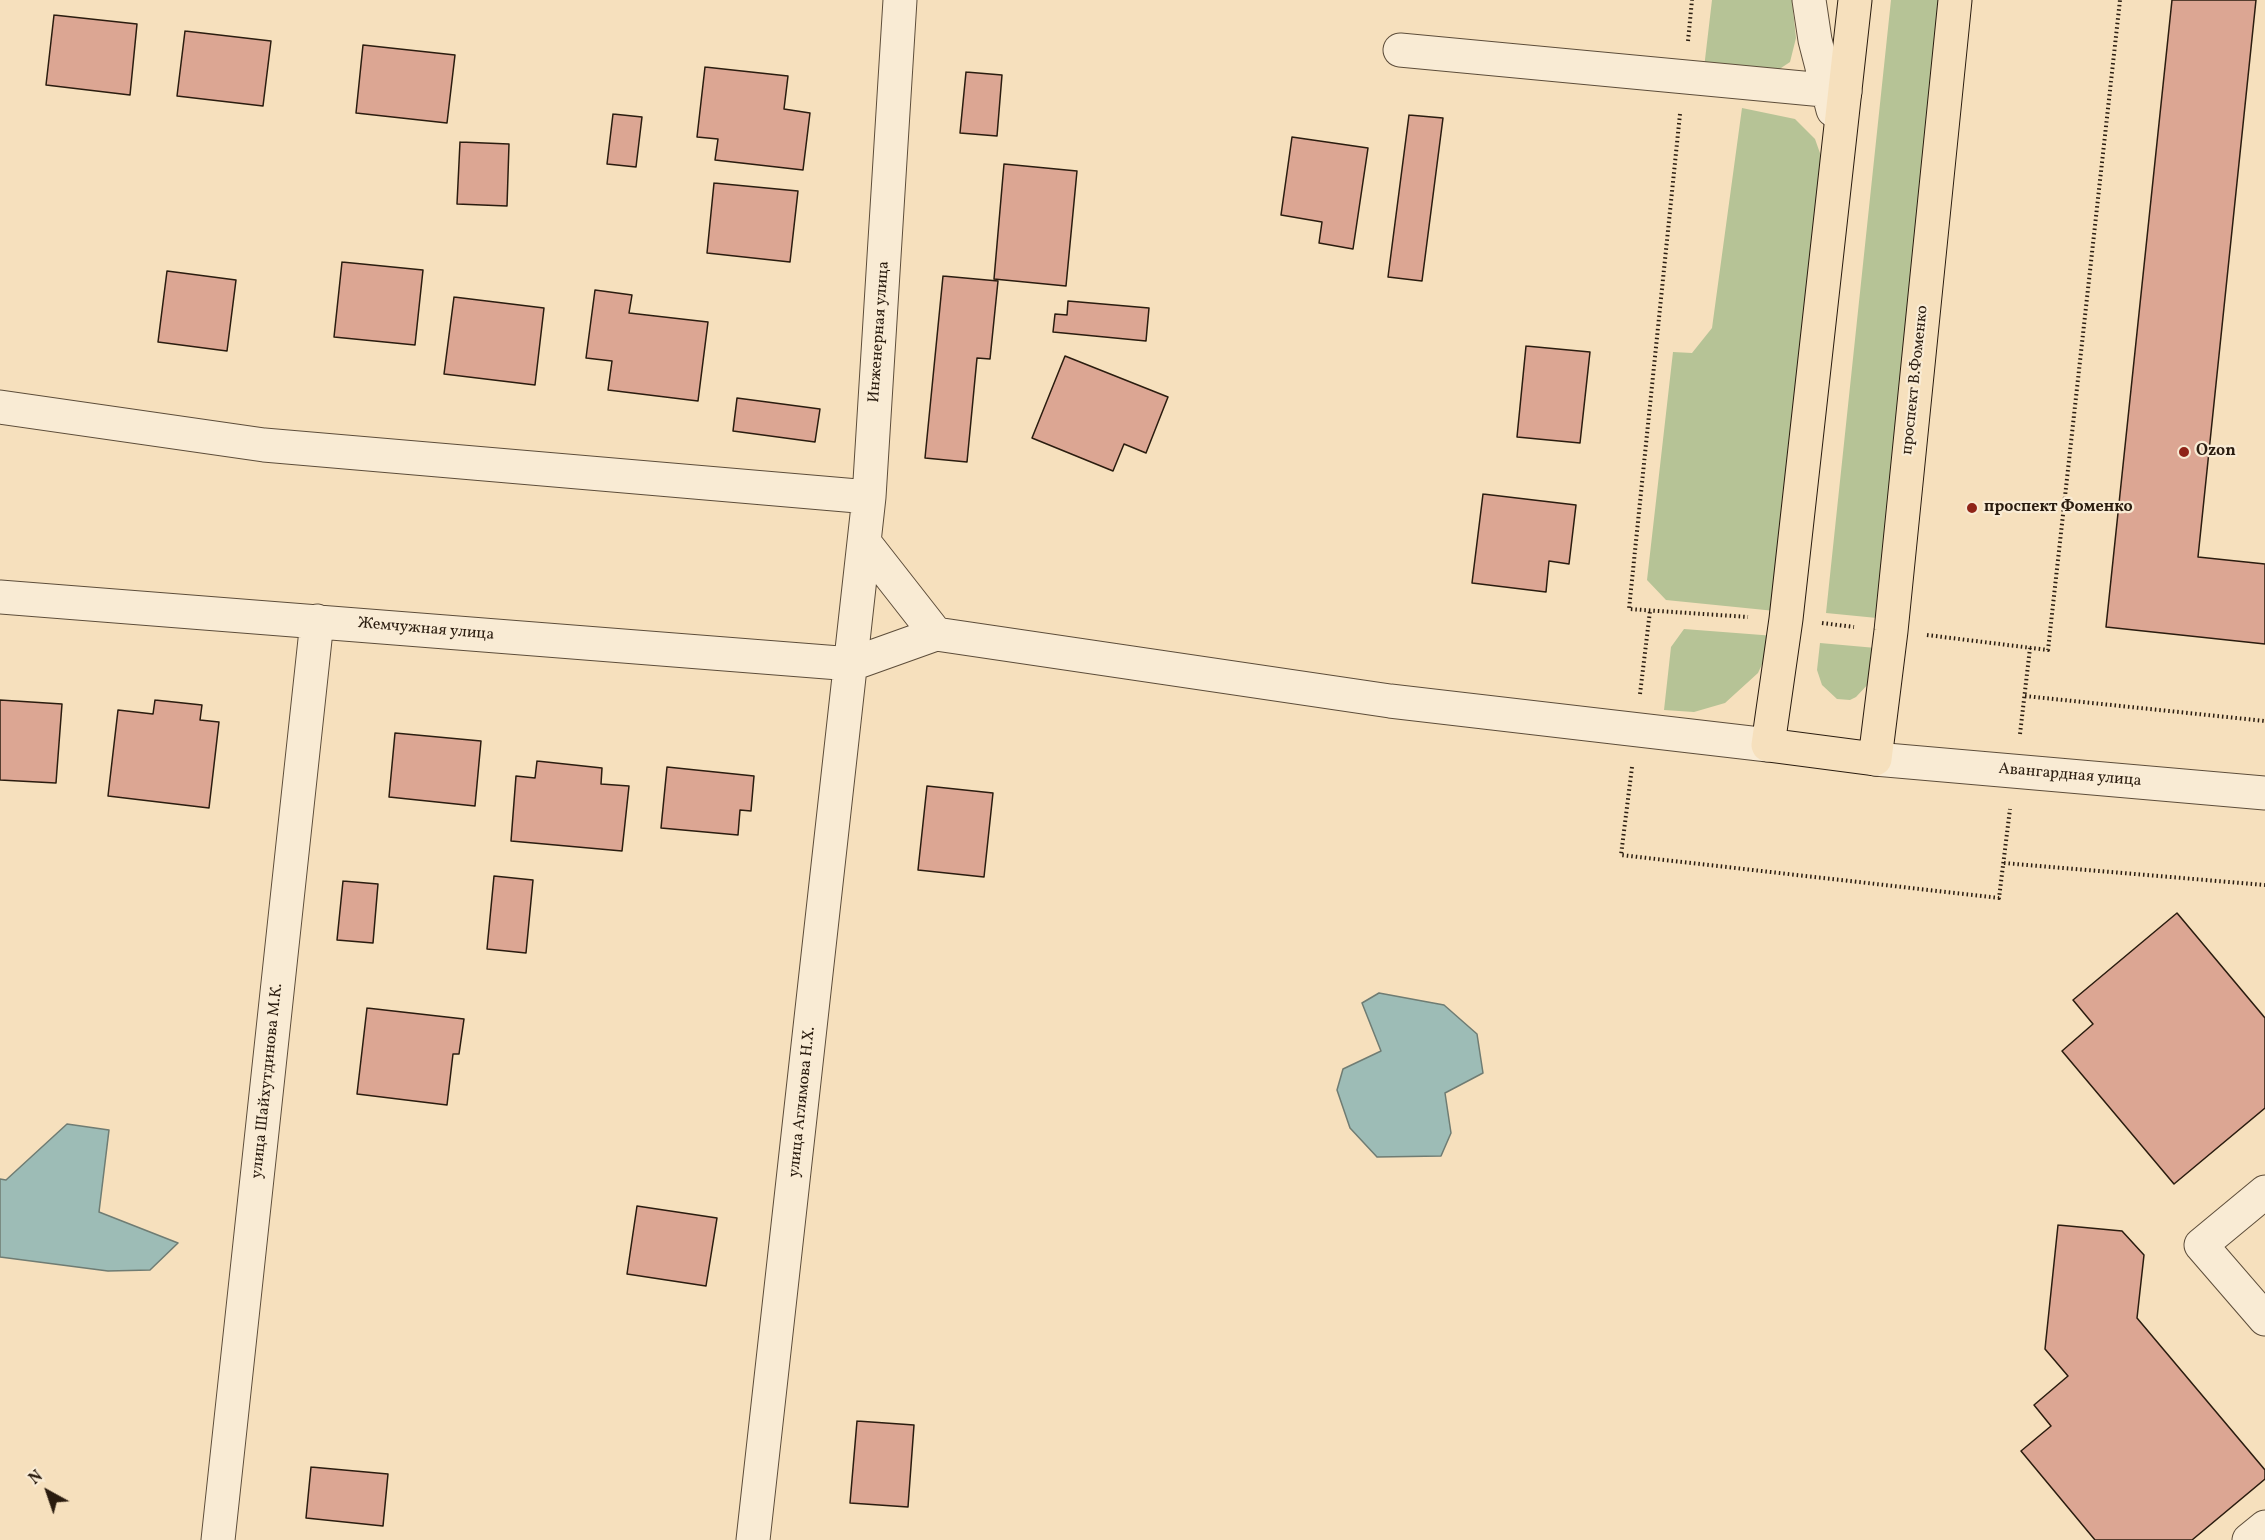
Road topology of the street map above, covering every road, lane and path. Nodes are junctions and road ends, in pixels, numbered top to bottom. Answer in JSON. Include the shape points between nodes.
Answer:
{"nodes":[{"id":1,"x":900,"y":0,"type":"edge"},
{"id":2,"x":1692,"y":0,"type":"edge"},
{"id":3,"x":1809,"y":0,"type":"edge"},
{"id":4,"x":1855,"y":0,"type":"edge"},
{"id":5,"x":1967,"y":0,"type":"edge"},
{"id":6,"x":2120,"y":0,"type":"edge"},
{"id":7,"x":1954,"y":14,"type":"edge"},
{"id":8,"x":1400,"y":50,"type":"dead end"},
{"id":9,"x":1684,"y":77,"type":"junction"},
{"id":10,"x":1836,"y":91,"type":"junction"},
{"id":11,"x":0,"y":407,"type":"edge"},
{"id":12,"x":869,"y":497,"type":"junction"},
{"id":13,"x":864,"y":542,"type":"junction"},
{"id":14,"x":0,"y":597,"type":"edge"},
{"id":15,"x":1650,"y":611,"type":"junction"},
{"id":16,"x":1757,"y":618,"type":"dead end"},
{"id":17,"x":317,"y":621,"type":"junction"},
{"id":18,"x":1810,"y":621,"type":"dead end"},
{"id":19,"x":1857,"y":627,"type":"dead end"},
{"id":20,"x":936,"y":634,"type":"junction"},
{"id":21,"x":1924,"y":634,"type":"dead end"},
{"id":22,"x":2030,"y":648,"type":"junction"},
{"id":23,"x":852,"y":664,"type":"junction"},
{"id":24,"x":2025,"y":696,"type":"junction"},
{"id":25,"x":2265,"y":721,"type":"edge"},
{"id":26,"x":1636,"y":729,"type":"junction"},
{"id":27,"x":2019,"y":743,"type":"dead end"},
{"id":28,"x":1768,"y":745,"type":"junction"},
{"id":29,"x":1875,"y":759,"type":"junction"},
{"id":30,"x":2265,"y":792,"type":"edge"},
{"id":31,"x":2011,"y":802,"type":"dead end"},
{"id":32,"x":2004,"y":863,"type":"junction"},
{"id":33,"x":2265,"y":885,"type":"edge"},
{"id":34,"x":2265,"y":1192,"type":"edge"},
{"id":35,"x":2265,"y":1319,"type":"edge"},
{"id":36,"x":2265,"y":1527,"type":"edge"},
{"id":37,"x":218,"y":1540,"type":"edge"},
{"id":38,"x":753,"y":1540,"type":"edge"},
{"id":39,"x":2249,"y":1540,"type":"edge"}],
"edges":[{"from":1,"to":12,"type":"street","name":"Инженерная улица"},
{"from":2,"to":9,"type":"path"},
{"from":3,"to":10,"type":"street","via":[[1815,40]]},
{"from":4,"to":10,"type":"main road"},
{"from":5,"to":7,"type":"street"},
{"from":6,"to":22,"type":"path","via":[[2048,650]]},
{"from":7,"to":29,"type":"main road","name":"проспект В.Фоменко"},
{"from":8,"to":9,"type":"street"},
{"from":9,"to":10,"type":"street"},
{"from":9,"to":15,"type":"path","via":[[1629,609]]},
{"from":10,"to":28,"type":"main road","via":[[1840,139],[1786,619]]},
{"from":11,"to":12,"type":"street","via":[[264,445]]},
{"from":12,"to":13,"type":"street","name":"Инженерная улица"},
{"from":13,"to":20,"type":"street"},
{"from":13,"to":23,"type":"street","name":"Инженерная улица"},
{"from":14,"to":17,"type":"street","name":"Жемчужная улица"},
{"from":15,"to":16,"type":"path"},
{"from":15,"to":26,"type":"path"},
{"from":17,"to":23,"type":"street","name":"Жемчужная улица"},
{"from":17,"to":37,"type":"street","name":"улица Шайхутдинова М.К."},
{"from":18,"to":19,"type":"path"},
{"from":20,"to":23,"type":"street"},
{"from":20,"to":26,"type":"street","via":[[1390,700]]},
{"from":21,"to":22,"type":"path"},
{"from":22,"to":24,"type":"path"},
{"from":23,"to":38,"type":"street","name":"улица Аглямова Н.Х."},
{"from":24,"to":25,"type":"path"},
{"from":24,"to":27,"type":"path"},
{"from":26,"to":28,"type":"street"},
{"from":26,"to":32,"type":"path","via":[[1621,855],[1999,898]]},
{"from":28,"to":29,"type":"main road"},
{"from":29,"to":30,"type":"street","name":"Авангардная улица"},
{"from":31,"to":32,"type":"path"},
{"from":32,"to":33,"type":"path"},
{"from":34,"to":35,"type":"street","via":[[2201,1245]]},
{"from":36,"to":39,"type":"street"}]}
